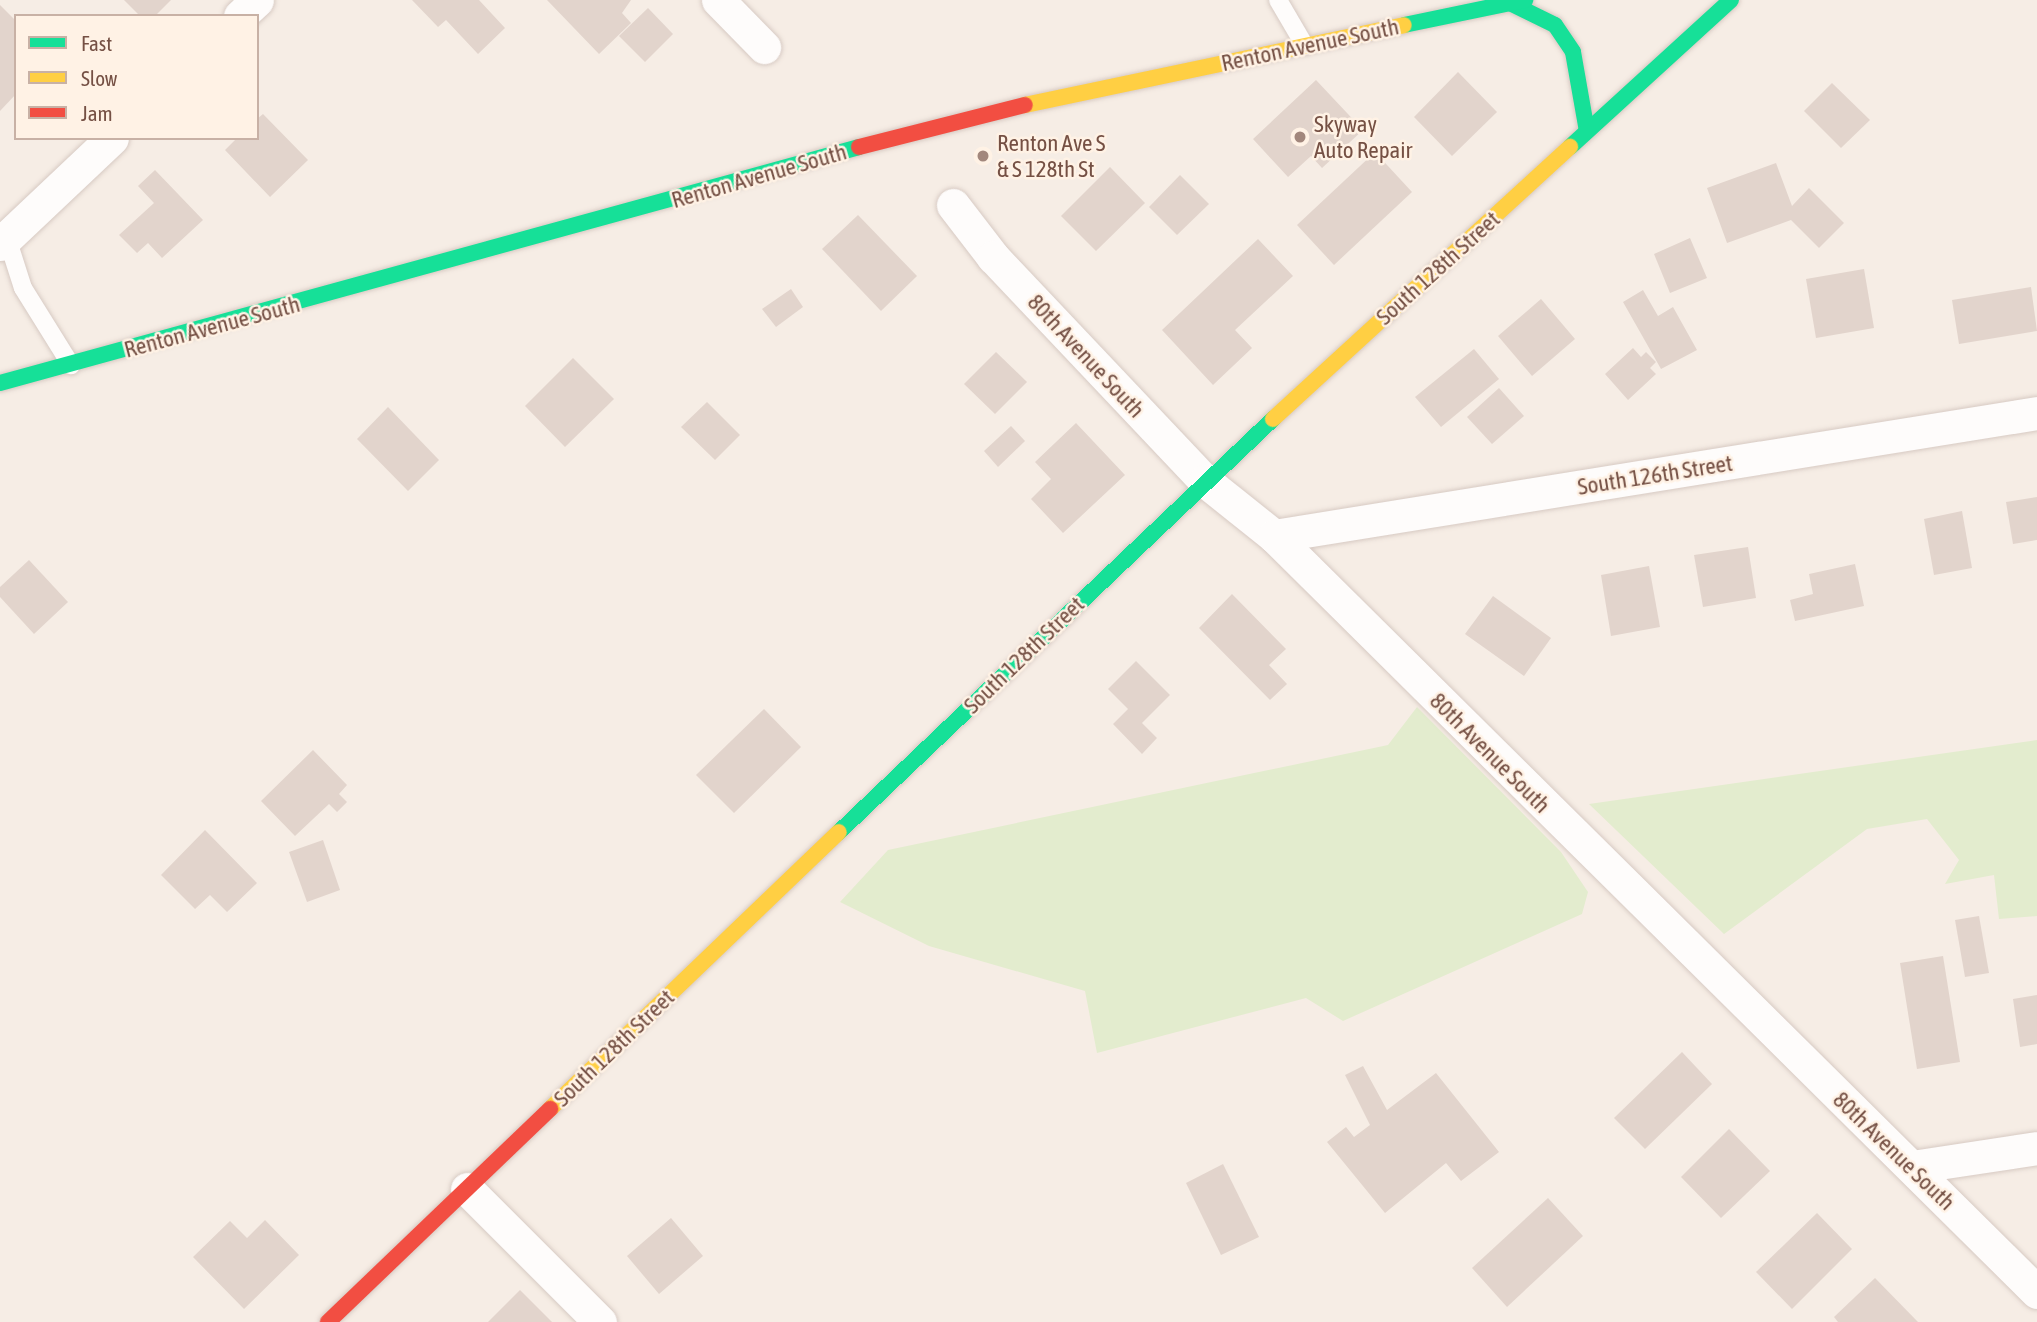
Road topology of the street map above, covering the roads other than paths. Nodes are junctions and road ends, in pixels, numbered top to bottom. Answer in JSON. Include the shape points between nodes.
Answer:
{"nodes":[{"id":1,"x":257,"y":0,"type":"edge"},
{"id":2,"x":718,"y":0,"type":"edge"},
{"id":3,"x":1278,"y":0,"type":"edge"},
{"id":4,"x":1731,"y":0,"type":"edge"},
{"id":5,"x":1517,"y":2,"type":"edge"},
{"id":6,"x":242,"y":14,"type":"edge"},
{"id":7,"x":1304,"y":46,"type":"junction"},
{"id":8,"x":764,"y":47,"type":"dead end"},
{"id":9,"x":1587,"y":131,"type":"junction"},
{"id":10,"x":109,"y":140,"type":"edge"},
{"id":11,"x":953,"y":205,"type":"dead end"},
{"id":12,"x":3,"y":241,"type":"edge"},
{"id":13,"x":71,"y":365,"type":"junction"},
{"id":14,"x":0,"y":383,"type":"edge"},
{"id":15,"x":2037,"y":413,"type":"edge"},
{"id":16,"x":1205,"y":481,"type":"junction"},
{"id":17,"x":1273,"y":536,"type":"junction"},
{"id":18,"x":2037,"y":1148,"type":"edge"},
{"id":19,"x":1912,"y":1167,"type":"junction"},
{"id":20,"x":467,"y":1189,"type":"junction"},
{"id":21,"x":2037,"y":1292,"type":"edge"},
{"id":22,"x":328,"y":1322,"type":"edge"},
{"id":23,"x":600,"y":1322,"type":"edge"}],
"edges":[{"from":1,"to":6,"type":"street"},
{"from":2,"to":8,"type":"street"},
{"from":3,"to":7,"type":"lane"},
{"from":4,"to":9,"type":"street","name":"South 128th Street"},
{"from":5,"to":7,"type":"street","name":"Renton Avenue South"},
{"from":5,"to":9,"type":"street","via":[[1555,24],[1573,52]]},
{"from":7,"to":13,"type":"street","name":"Renton Avenue South","via":[[969,117]]},
{"from":9,"to":16,"type":"street","name":"South 128th Street"},
{"from":10,"to":12,"type":"street"},
{"from":11,"to":16,"type":"street","name":"80th Avenue South","via":[[993,257]]},
{"from":12,"to":13,"type":"lane","via":[[23,288]]},
{"from":13,"to":14,"type":"street","name":"Renton Avenue South"},
{"from":15,"to":17,"type":"street","name":"South 126th Street"},
{"from":16,"to":17,"type":"street","name":"80th Avenue South"},
{"from":16,"to":20,"type":"street","name":"South 128th Street"},
{"from":17,"to":19,"type":"street","name":"80th Avenue South"},
{"from":18,"to":19,"type":"street"},
{"from":19,"to":21,"type":"street","name":"80th Avenue South"},
{"from":20,"to":22,"type":"street","name":"South 128th Street"},
{"from":20,"to":23,"type":"street"}]}
